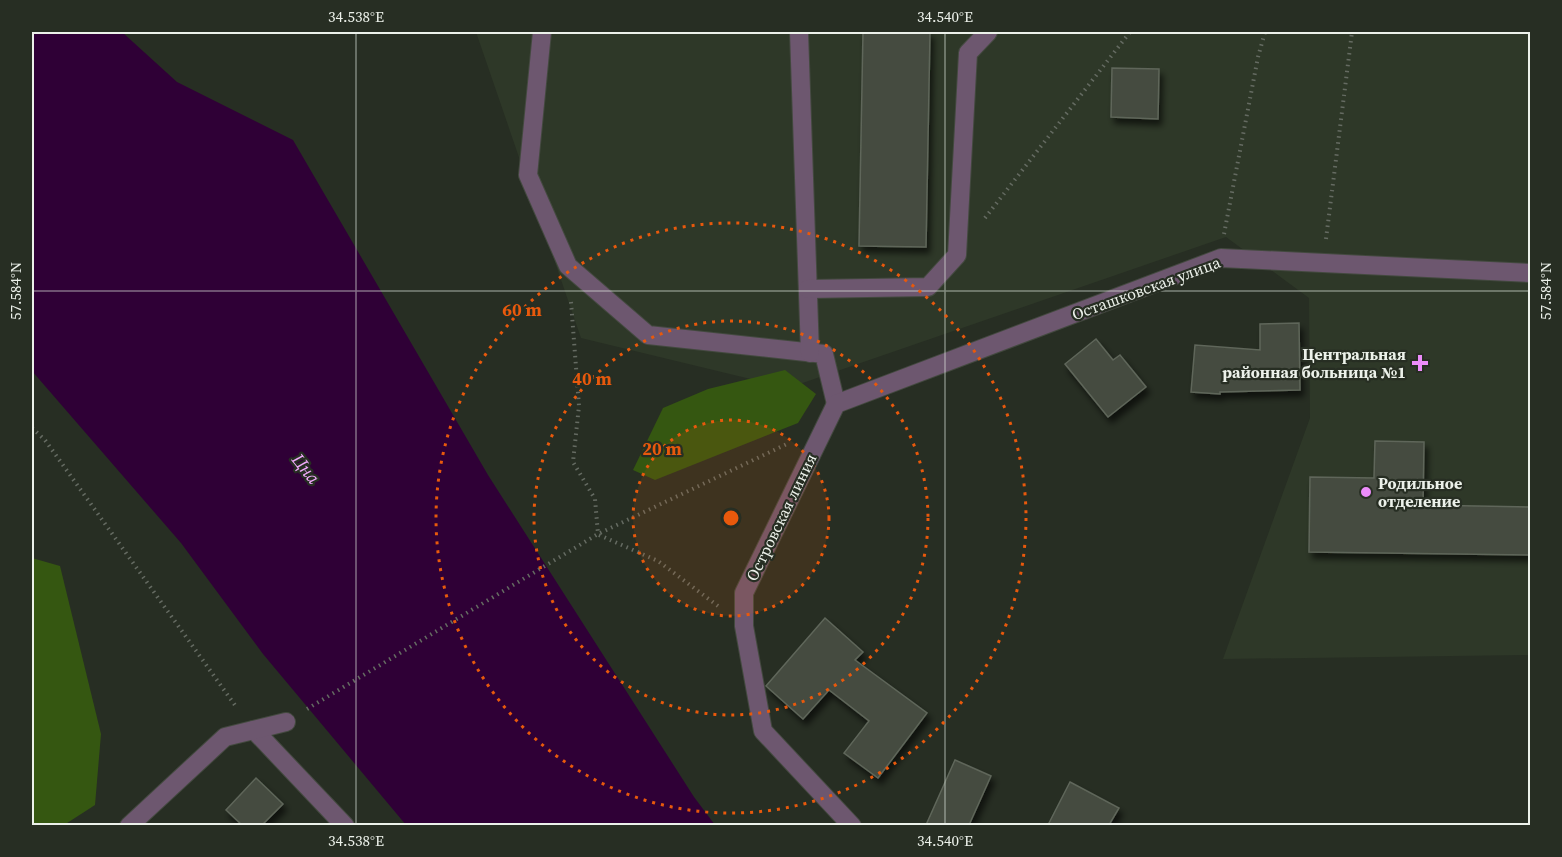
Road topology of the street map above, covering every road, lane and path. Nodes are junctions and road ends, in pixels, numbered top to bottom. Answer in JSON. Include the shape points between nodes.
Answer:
{"nodes":[{"id":1,"x":542,"y":32,"type":"edge"},
{"id":2,"x":799,"y":32,"type":"edge"},
{"id":3,"x":988,"y":32,"type":"edge"},
{"id":4,"x":1130,"y":32,"type":"edge"},
{"id":5,"x":1265,"y":32,"type":"edge"},
{"id":6,"x":1352,"y":32,"type":"edge"},
{"id":7,"x":957,"y":255,"type":"junction"},
{"id":8,"x":1221,"y":258,"type":"junction"},
{"id":9,"x":1323,"y":263,"type":"junction"},
{"id":10,"x":568,"y":266,"type":"junction"},
{"id":11,"x":1530,"y":273,"type":"edge"},
{"id":12,"x":808,"y":289,"type":"junction"},
{"id":13,"x":810,"y":353,"type":"junction"},
{"id":14,"x":836,"y":404,"type":"junction"},
{"id":15,"x":825,"y":425,"type":"junction"},
{"id":16,"x":32,"y":428,"type":"edge"},
{"id":17,"x":598,"y":534,"type":"junction"},
{"id":18,"x":744,"y":626,"type":"junction"},
{"id":19,"x":286,"y":722,"type":"joint"},
{"id":20,"x":254,"y":730,"type":"junction"},
{"id":21,"x":129,"y":825,"type":"edge"},
{"id":22,"x":345,"y":825,"type":"edge"},
{"id":23,"x":852,"y":825,"type":"edge"}],
"edges":[{"from":1,"to":10,"type":"street","via":[[528,175]]},
{"from":2,"to":12,"type":"street"},
{"from":3,"to":7,"type":"street","via":[[968,53]]},
{"from":4,"to":7,"type":"path"},
{"from":5,"to":8,"type":"path","via":[[1257,57]]},
{"from":6,"to":9,"type":"path"},
{"from":7,"to":12,"type":"street","via":[[928,287]]},
{"from":8,"to":9,"type":"street","name":"Осташковская улица"},
{"from":8,"to":14,"type":"street","name":"Осташковская улица"},
{"from":9,"to":11,"type":"street","name":"Осташковская улица"},
{"from":10,"to":13,"type":"street","via":[[648,335]]},
{"from":10,"to":17,"type":"path","via":[[579,406],[573,462],[595,499]]},
{"from":12,"to":13,"type":"street"},
{"from":13,"to":14,"type":"street","via":[[824,354]]},
{"from":14,"to":15,"type":"street"},
{"from":15,"to":17,"type":"path"},
{"from":15,"to":18,"type":"street","name":"Островская линия","via":[[744,593]]},
{"from":16,"to":20,"type":"path","via":[[45,440]]},
{"from":17,"to":18,"type":"path","via":[[658,561]]},
{"from":17,"to":19,"type":"path"},
{"from":18,"to":23,"type":"street","name":"Островская линия","via":[[764,732]]},
{"from":19,"to":20,"type":"street"},
{"from":20,"to":21,"type":"street","via":[[225,737]]},
{"from":20,"to":22,"type":"street"}]}
